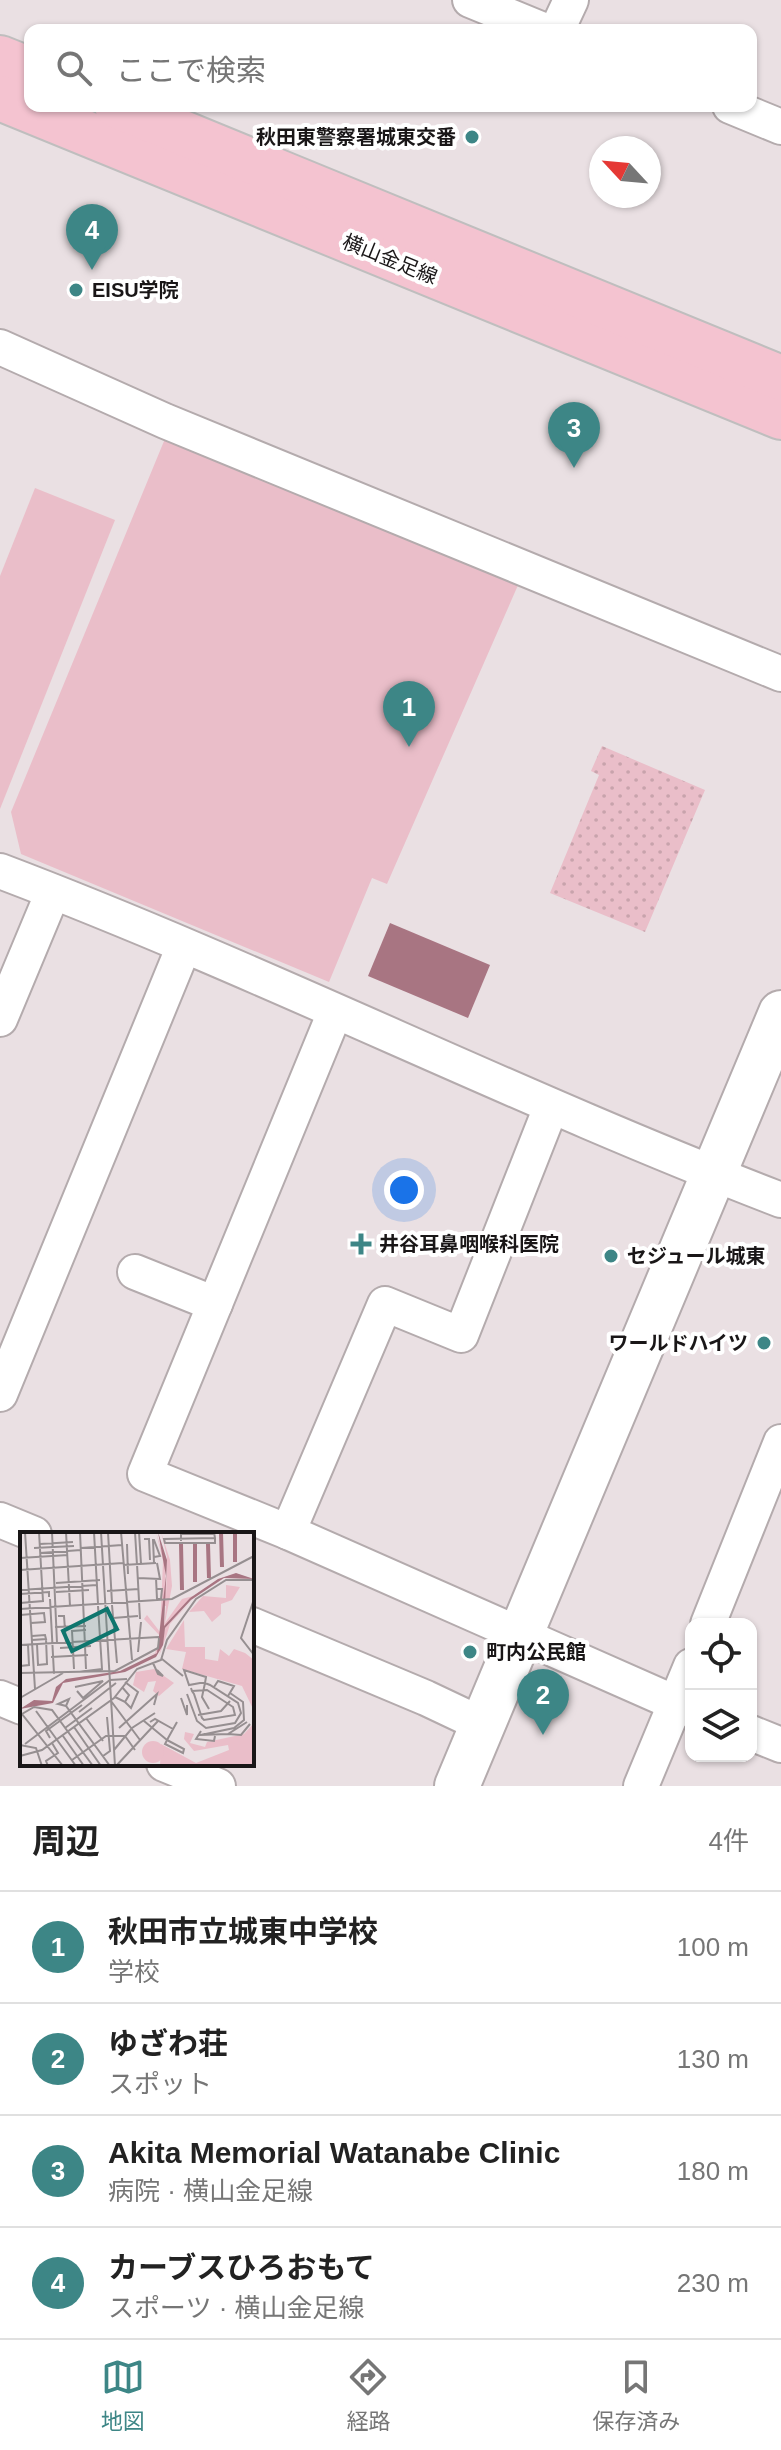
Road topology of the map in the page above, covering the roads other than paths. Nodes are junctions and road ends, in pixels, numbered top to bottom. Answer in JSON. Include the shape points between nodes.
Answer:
{"nodes":[{"id":1,"x":470,"y":0,"type":"edge"},
{"id":2,"x":571,"y":0,"type":"edge"},
{"id":3,"x":528,"y":24,"type":"edge"},
{"id":4,"x":560,"y":24,"type":"edge"},
{"id":5,"x":0,"y":58,"type":"edge"},
{"id":6,"x":24,"y":68,"type":"edge"},
{"id":7,"x":0,"y":98,"type":"edge"},
{"id":8,"x":24,"y":107,"type":"edge"},
{"id":9,"x":39,"y":112,"type":"edge"},
{"id":10,"x":130,"y":112,"type":"edge"},
{"id":11,"x":745,"y":112,"type":"edge"},
{"id":12,"x":781,"y":127,"type":"edge"},
{"id":13,"x":424,"y":252,"type":"junction"},
{"id":14,"x":0,"y":347,"type":"edge"},
{"id":15,"x":781,"y":378,"type":"edge"},
{"id":16,"x":781,"y":417,"type":"edge"},
{"id":17,"x":781,"y":674,"type":"edge"},
{"id":18,"x":0,"y":871,"type":"edge"},
{"id":19,"x":53,"y":892,"type":"junction"},
{"id":20,"x":184,"y":946,"type":"junction"},
{"id":21,"x":335,"y":1012,"type":"junction"},
{"id":22,"x":781,"y":1013,"type":"edge"},
{"id":23,"x":0,"y":1019,"type":"edge"},
{"id":24,"x":551,"y":1107,"type":"junction"},
{"id":25,"x":714,"y":1174,"type":"junction"},
{"id":26,"x":781,"y":1200,"type":"edge"},
{"id":27,"x":135,"y":1272,"type":"dead end"},
{"id":28,"x":215,"y":1304,"type":"junction"},
{"id":29,"x":0,"y":1394,"type":"edge"},
{"id":30,"x":781,"y":1442,"type":"edge"},
{"id":31,"x":0,"y":1520,"type":"edge"},
{"id":32,"x":29,"y":1532,"type":"edge"},
{"id":33,"x":288,"y":1532,"type":"junction"},
{"id":34,"x":710,"y":1618,"type":"edge"},
{"id":35,"x":254,"y":1626,"type":"edge"},
{"id":36,"x":522,"y":1633,"type":"junction"},
{"id":37,"x":0,"y":1698,"type":"edge"},
{"id":38,"x":20,"y":1706,"type":"edge"},
{"id":39,"x":684,"y":1707,"type":"edge"},
{"id":40,"x":483,"y":1725,"type":"junction"},
{"id":41,"x":757,"y":1735,"type":"edge"},
{"id":42,"x":781,"y":1745,"type":"edge"},
{"id":43,"x":169,"y":1766,"type":"edge"},
{"id":44,"x":218,"y":1786,"type":"edge"},
{"id":45,"x":457,"y":1786,"type":"edge"},
{"id":46,"x":641,"y":1786,"type":"edge"}],
"edges":[{"from":1,"to":3,"type":"street"},
{"from":2,"to":4,"type":"street"},
{"from":5,"to":6,"type":"main road"},
{"from":7,"to":8,"type":"main road","name":"横山金足線"},
{"from":9,"to":13,"type":"main road","name":"横山金足線"},
{"from":10,"to":13,"type":"main road","name":"横山金足線"},
{"from":11,"to":12,"type":"street"},
{"from":13,"to":15,"type":"main road","name":"横山金足線"},
{"from":13,"to":16,"type":"main road","name":"横山金足線"},
{"from":14,"to":17,"type":"street","via":[[165,421]]},
{"from":18,"to":19,"type":"street"},
{"from":19,"to":20,"type":"street"},
{"from":19,"to":23,"type":"street"},
{"from":20,"to":21,"type":"street"},
{"from":20,"to":29,"type":"street"},
{"from":21,"to":24,"type":"street"},
{"from":21,"to":28,"type":"street"},
{"from":22,"to":25,"type":"street"},
{"from":24,"to":25,"type":"street"},
{"from":24,"to":33,"type":"street","via":[[461,1335],[385,1304]]},
{"from":25,"to":26,"type":"street"},
{"from":25,"to":36,"type":"street"},
{"from":27,"to":28,"type":"street"},
{"from":28,"to":33,"type":"street","via":[[145,1474]]},
{"from":30,"to":34,"type":"street"},
{"from":31,"to":32,"type":"street"},
{"from":33,"to":36,"type":"street"},
{"from":35,"to":40,"type":"street"},
{"from":36,"to":39,"type":"street"},
{"from":36,"to":40,"type":"street"},
{"from":37,"to":38,"type":"street"},
{"from":39,"to":46,"type":"street"},
{"from":40,"to":45,"type":"street"},
{"from":41,"to":42,"type":"street"},
{"from":43,"to":44,"type":"street"}]}
